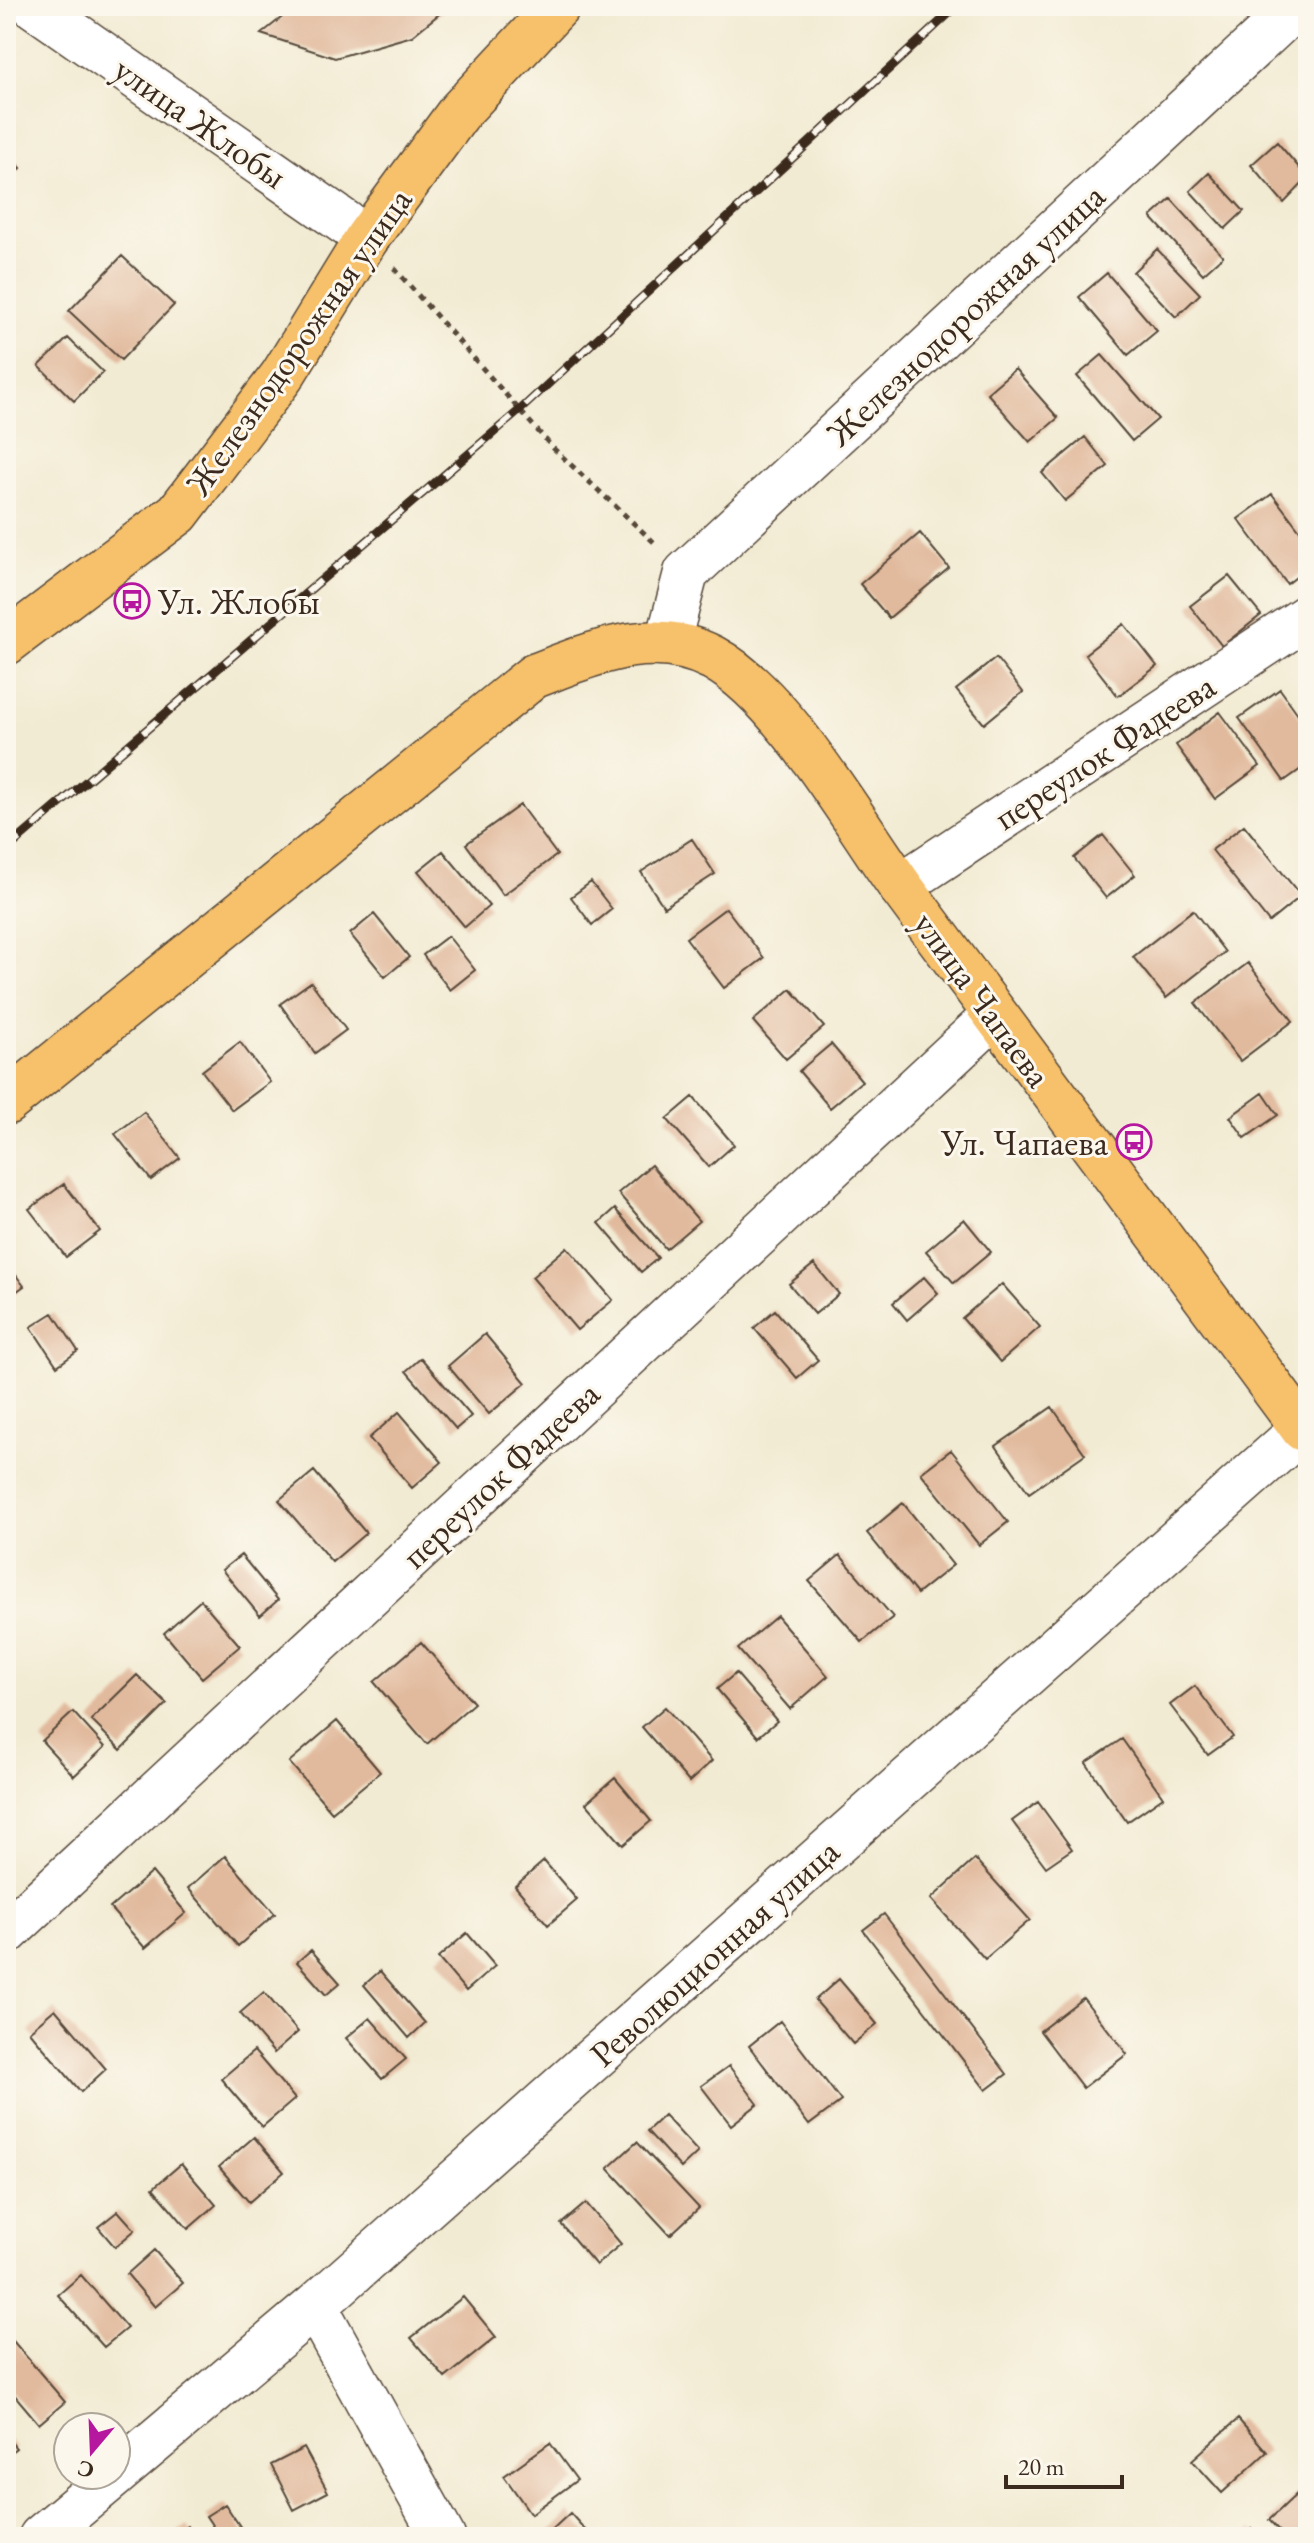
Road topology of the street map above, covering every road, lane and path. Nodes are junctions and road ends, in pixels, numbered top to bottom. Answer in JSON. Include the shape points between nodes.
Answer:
{"nodes":[{"id":1,"x":34,"y":6,"type":"edge"},
{"id":2,"x":558,"y":6,"type":"edge"},
{"id":3,"x":1297,"y":6,"type":"edge"},
{"id":4,"x":367,"y":238,"type":"junction"},
{"id":5,"x":686,"y":573,"type":"junction"},
{"id":6,"x":1308,"y":616,"type":"edge"},
{"id":7,"x":668,"y":642,"type":"junction"},
{"id":8,"x":6,"y":643,"type":"edge"},
{"id":9,"x":900,"y":886,"type":"junction"},
{"id":10,"x":995,"y":1015,"type":"junction"},
{"id":11,"x":6,"y":1103,"type":"edge"},
{"id":12,"x":1305,"y":1426,"type":"edge"},
{"id":13,"x":6,"y":1933,"type":"edge"},
{"id":14,"x":315,"y":2306,"type":"junction"},
{"id":15,"x":132,"y":2460,"type":"edge"},
{"id":16,"x":95,"y":2491,"type":"edge"},
{"id":17,"x":41,"y":2537,"type":"edge"},
{"id":18,"x":443,"y":2537,"type":"edge"}],
"edges":[{"from":1,"to":4,"type":"street","name":"улица Жлобы"},
{"from":2,"to":4,"type":"main road","name":"Железнодорожная улица","via":[[460,111]]},
{"from":3,"to":5,"type":"street","name":"Железнодорожная улица"},
{"from":4,"to":5,"type":"path","via":[[553,448]]},
{"from":4,"to":8,"type":"main road","name":"Железнодорожная улица","via":[[282,376],[178,513]]},
{"from":5,"to":7,"type":"street"},
{"from":6,"to":9,"type":"street","name":"переулок Фадеева"},
{"from":7,"to":9,"type":"main road","name":"улица Чапаева","via":[[711,657],[746,680],[777,713]]},
{"from":7,"to":11,"type":"main road","via":[[622,644],[534,676]]},
{"from":9,"to":10,"type":"main road","name":"улица Чапаева"},
{"from":10,"to":12,"type":"main road","name":"улица Чапаева"},
{"from":10,"to":13,"type":"street","name":"переулок Фадеева"},
{"from":12,"to":14,"type":"street","name":"Революционная улица"},
{"from":14,"to":15,"type":"street","name":"Революционная улица"},
{"from":14,"to":18,"type":"street"},
{"from":16,"to":17,"type":"street","name":"Революционная улица"}]}
